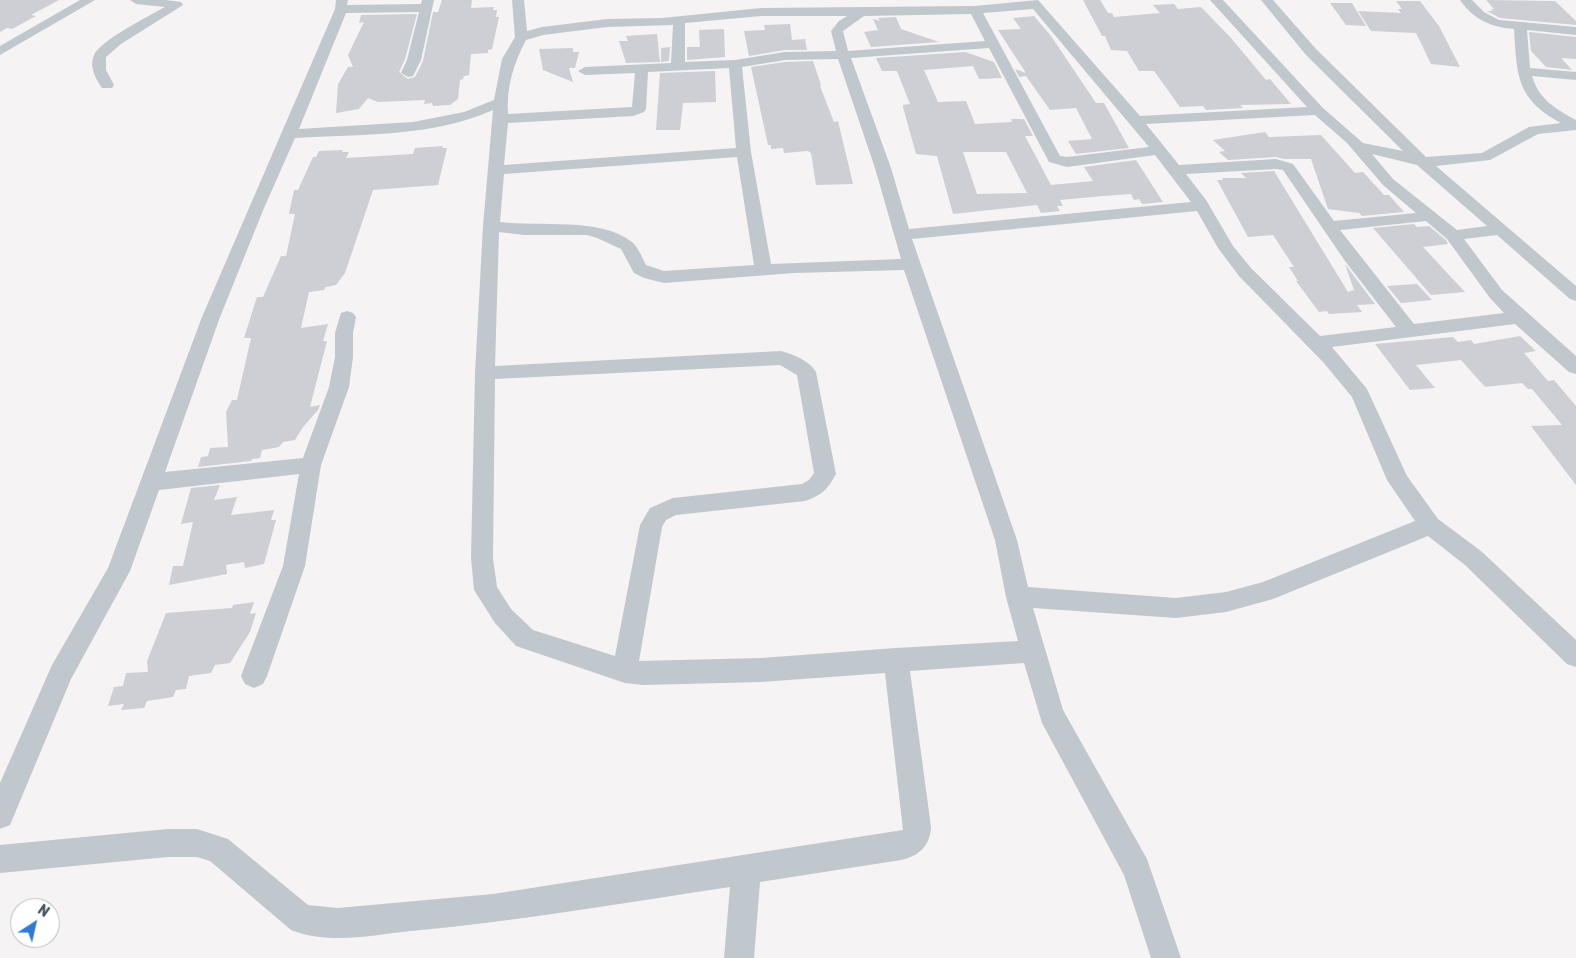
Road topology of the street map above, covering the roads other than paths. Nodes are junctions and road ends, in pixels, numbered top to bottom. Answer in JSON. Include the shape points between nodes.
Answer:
{"nodes":[{"id":1,"x":89,"y":0,"type":"edge"},
{"id":2,"x":136,"y":0,"type":"edge"},
{"id":3,"x":518,"y":0,"type":"edge"},
{"id":4,"x":1216,"y":0,"type":"edge"},
{"id":5,"x":1267,"y":0,"type":"edge"},
{"id":6,"x":1466,"y":0,"type":"edge"},
{"id":7,"x":1033,"y":2,"type":"edge"},
{"id":8,"x":427,"y":4,"type":"edge"},
{"id":9,"x":342,"y":5,"type":"edge"},
{"id":10,"x":975,"y":10,"type":"junction"},
{"id":11,"x":861,"y":12,"type":"junction"},
{"id":12,"x":679,"y":21,"type":"junction"},
{"id":13,"x":1520,"y":26,"type":"junction"},
{"id":14,"x":1576,"y":32,"type":"edge"},
{"id":15,"x":521,"y":37,"type":"junction"},
{"id":16,"x":993,"y":44,"type":"junction"},
{"id":17,"x":0,"y":51,"type":"edge"},
{"id":18,"x":843,"y":55,"type":"junction"},
{"id":19,"x":735,"y":64,"type":"junction"},
{"id":20,"x":678,"y":67,"type":"junction"},
{"id":21,"x":642,"y":69,"type":"junction"},
{"id":22,"x":585,"y":71,"type":"dead end"},
{"id":23,"x":1524,"y":71,"type":"junction"},
{"id":24,"x":408,"y":73,"type":"dead end"},
{"id":25,"x":1576,"y":76,"type":"edge"},
{"id":26,"x":107,"y":85,"type":"dead end"},
{"id":27,"x":501,"y":110,"type":"junction"},
{"id":28,"x":1318,"y":111,"type":"junction"},
{"id":29,"x":1136,"y":120,"type":"junction"},
{"id":30,"x":1576,"y":126,"type":"edge"},
{"id":31,"x":289,"y":134,"type":"junction"},
{"id":32,"x":1358,"y":147,"type":"junction"},
{"id":33,"x":1159,"y":150,"type":"junction"},
{"id":34,"x":744,"y":152,"type":"junction"},
{"id":35,"x":1422,"y":162,"type":"junction"},
{"id":36,"x":496,"y":170,"type":"junction"},
{"id":37,"x":1174,"y":170,"type":"junction"},
{"id":38,"x":1201,"y":206,"type":"junction"},
{"id":39,"x":1430,"y":216,"type":"junction"},
{"id":40,"x":491,"y":226,"type":"junction"},
{"id":41,"x":1330,"y":226,"type":"junction"},
{"id":42,"x":1500,"y":230,"type":"junction"},
{"id":43,"x":903,"y":235,"type":"junction"},
{"id":44,"x":1454,"y":235,"type":"junction"},
{"id":45,"x":911,"y":264,"type":"junction"},
{"id":46,"x":763,"y":270,"type":"junction"},
{"id":47,"x":1576,"y":295,"type":"edge"},
{"id":48,"x":347,"y":317,"type":"dead end"},
{"id":49,"x":1519,"y":317,"type":"junction"},
{"id":50,"x":1409,"y":331,"type":"junction"},
{"id":51,"x":1316,"y":343,"type":"junction"},
{"id":52,"x":1576,"y":367,"type":"edge"},
{"id":53,"x":485,"y":374,"type":"junction"},
{"id":54,"x":311,"y":465,"type":"junction"},
{"id":55,"x":150,"y":482,"type":"junction"},
{"id":56,"x":1430,"y":525,"type":"junction"},
{"id":57,"x":1018,"y":597,"type":"junction"},
{"id":58,"x":1032,"y":651,"type":"junction"},
{"id":59,"x":1576,"y":656,"type":"edge"},
{"id":60,"x":896,"y":659,"type":"junction"},
{"id":61,"x":625,"y":671,"type":"junction"},
{"id":62,"x":254,"y":676,"type":"dead end"},
{"id":63,"x":0,"y":815,"type":"edge"},
{"id":64,"x":0,"y":859,"type":"edge"},
{"id":65,"x":746,"y":871,"type":"junction"},
{"id":66,"x":739,"y":958,"type":"edge"},
{"id":67,"x":1166,"y":958,"type":"edge"}],
"edges":[{"from":1,"to":17,"type":"street"},
{"from":2,"to":26,"type":"street","via":[[178,5],[116,41],[100,56],[99,70]]},
{"from":3,"to":15,"type":"street"},
{"from":4,"to":28,"type":"street"},
{"from":5,"to":35,"type":"street","via":[[1311,52]]},
{"from":6,"to":13,"type":"street","via":[[1469,6],[1490,21]]},
{"from":7,"to":10,"type":"street"},
{"from":7,"to":29,"type":"street"},
{"from":8,"to":9,"type":"street"},
{"from":8,"to":24,"type":"street"},
{"from":9,"to":31,"type":"street"},
{"from":10,"to":11,"type":"street"},
{"from":10,"to":16,"type":"street"},
{"from":11,"to":12,"type":"street","via":[[761,12]]},
{"from":11,"to":18,"type":"street","via":[[837,31]]},
{"from":12,"to":15,"type":"street","via":[[607,23]]},
{"from":12,"to":20,"type":"street"},
{"from":13,"to":14,"type":"street"},
{"from":13,"to":23,"type":"street"},
{"from":15,"to":27,"type":"street","via":[[509,59]]},
{"from":16,"to":18,"type":"street"},
{"from":16,"to":33,"type":"street","via":[[1054,159],[1067,162]]},
{"from":18,"to":19,"type":"street","via":[[785,56]]},
{"from":18,"to":43,"type":"street"},
{"from":19,"to":20,"type":"street"},
{"from":19,"to":34,"type":"street"},
{"from":20,"to":21,"type":"street"},
{"from":21,"to":22,"type":"street"},
{"from":21,"to":27,"type":"street","via":[[639,109],[633,112]]},
{"from":23,"to":25,"type":"street"},
{"from":23,"to":30,"type":"street","via":[[1531,93],[1537,100]]},
{"from":27,"to":31,"type":"street","via":[[413,126]]},
{"from":27,"to":36,"type":"street"},
{"from":28,"to":29,"type":"street"},
{"from":28,"to":32,"type":"street"},
{"from":29,"to":33,"type":"street"},
{"from":30,"to":35,"type":"street","via":[[1534,130],[1485,157]]},
{"from":31,"to":55,"type":"street","via":[[211,317]]},
{"from":32,"to":35,"type":"street"},
{"from":32,"to":39,"type":"street","via":[[1388,182]]},
{"from":33,"to":37,"type":"street"},
{"from":34,"to":36,"type":"street"},
{"from":34,"to":46,"type":"street"},
{"from":35,"to":42,"type":"street"},
{"from":36,"to":40,"type":"street"},
{"from":37,"to":38,"type":"street"},
{"from":37,"to":41,"type":"street","via":[[1284,165]]},
{"from":38,"to":43,"type":"street"},
{"from":38,"to":51,"type":"street","via":[[1245,272]]},
{"from":39,"to":41,"type":"street"},
{"from":39,"to":44,"type":"street"},
{"from":40,"to":46,"type":"street","via":[[524,230],[587,230],[604,234],[627,246],[640,269],[664,277]]},
{"from":40,"to":53,"type":"street"},
{"from":41,"to":50,"type":"street"},
{"from":42,"to":44,"type":"street"},
{"from":42,"to":47,"type":"street"},
{"from":43,"to":45,"type":"street"},
{"from":44,"to":49,"type":"street","via":[[1496,294]]},
{"from":45,"to":46,"type":"street"},
{"from":45,"to":57,"type":"street","via":[[995,505]]},
{"from":48,"to":54,"type":"street","via":[[339,387]]},
{"from":49,"to":50,"type":"street"},
{"from":49,"to":52,"type":"street"},
{"from":50,"to":51,"type":"street"},
{"from":51,"to":56,"type":"street","via":[[1360,394],[1398,480]]},
{"from":53,"to":61,"type":"street","via":[[482,558],[486,590],[503,616],[525,638]]},
{"from":53,"to":61,"type":"street","via":[[781,358],[806,372],[825,474],[817,486],[805,492],[673,507],[658,514],[651,525]]},
{"from":54,"to":55,"type":"street"},
{"from":54,"to":62,"type":"street","via":[[294,566]]},
{"from":55,"to":63,"type":"street","via":[[118,571],[61,673]]},
{"from":56,"to":57,"type":"street","via":[[1265,592],[1226,602],[1176,608]]},
{"from":56,"to":59,"type":"street","via":[[1473,558]]},
{"from":57,"to":58,"type":"street"},
{"from":58,"to":60,"type":"street"},
{"from":58,"to":67,"type":"street","via":[[1050,714],[1137,869]]},
{"from":60,"to":61,"type":"street","via":[[761,670]]},
{"from":60,"to":65,"type":"street","via":[[917,835],[910,844],[901,846]]},
{"from":64,"to":65,"type":"street","via":[[168,843],[198,844],[218,849],[302,919],[338,923],[493,909],[728,871]]},
{"from":65,"to":66,"type":"street"}]}
